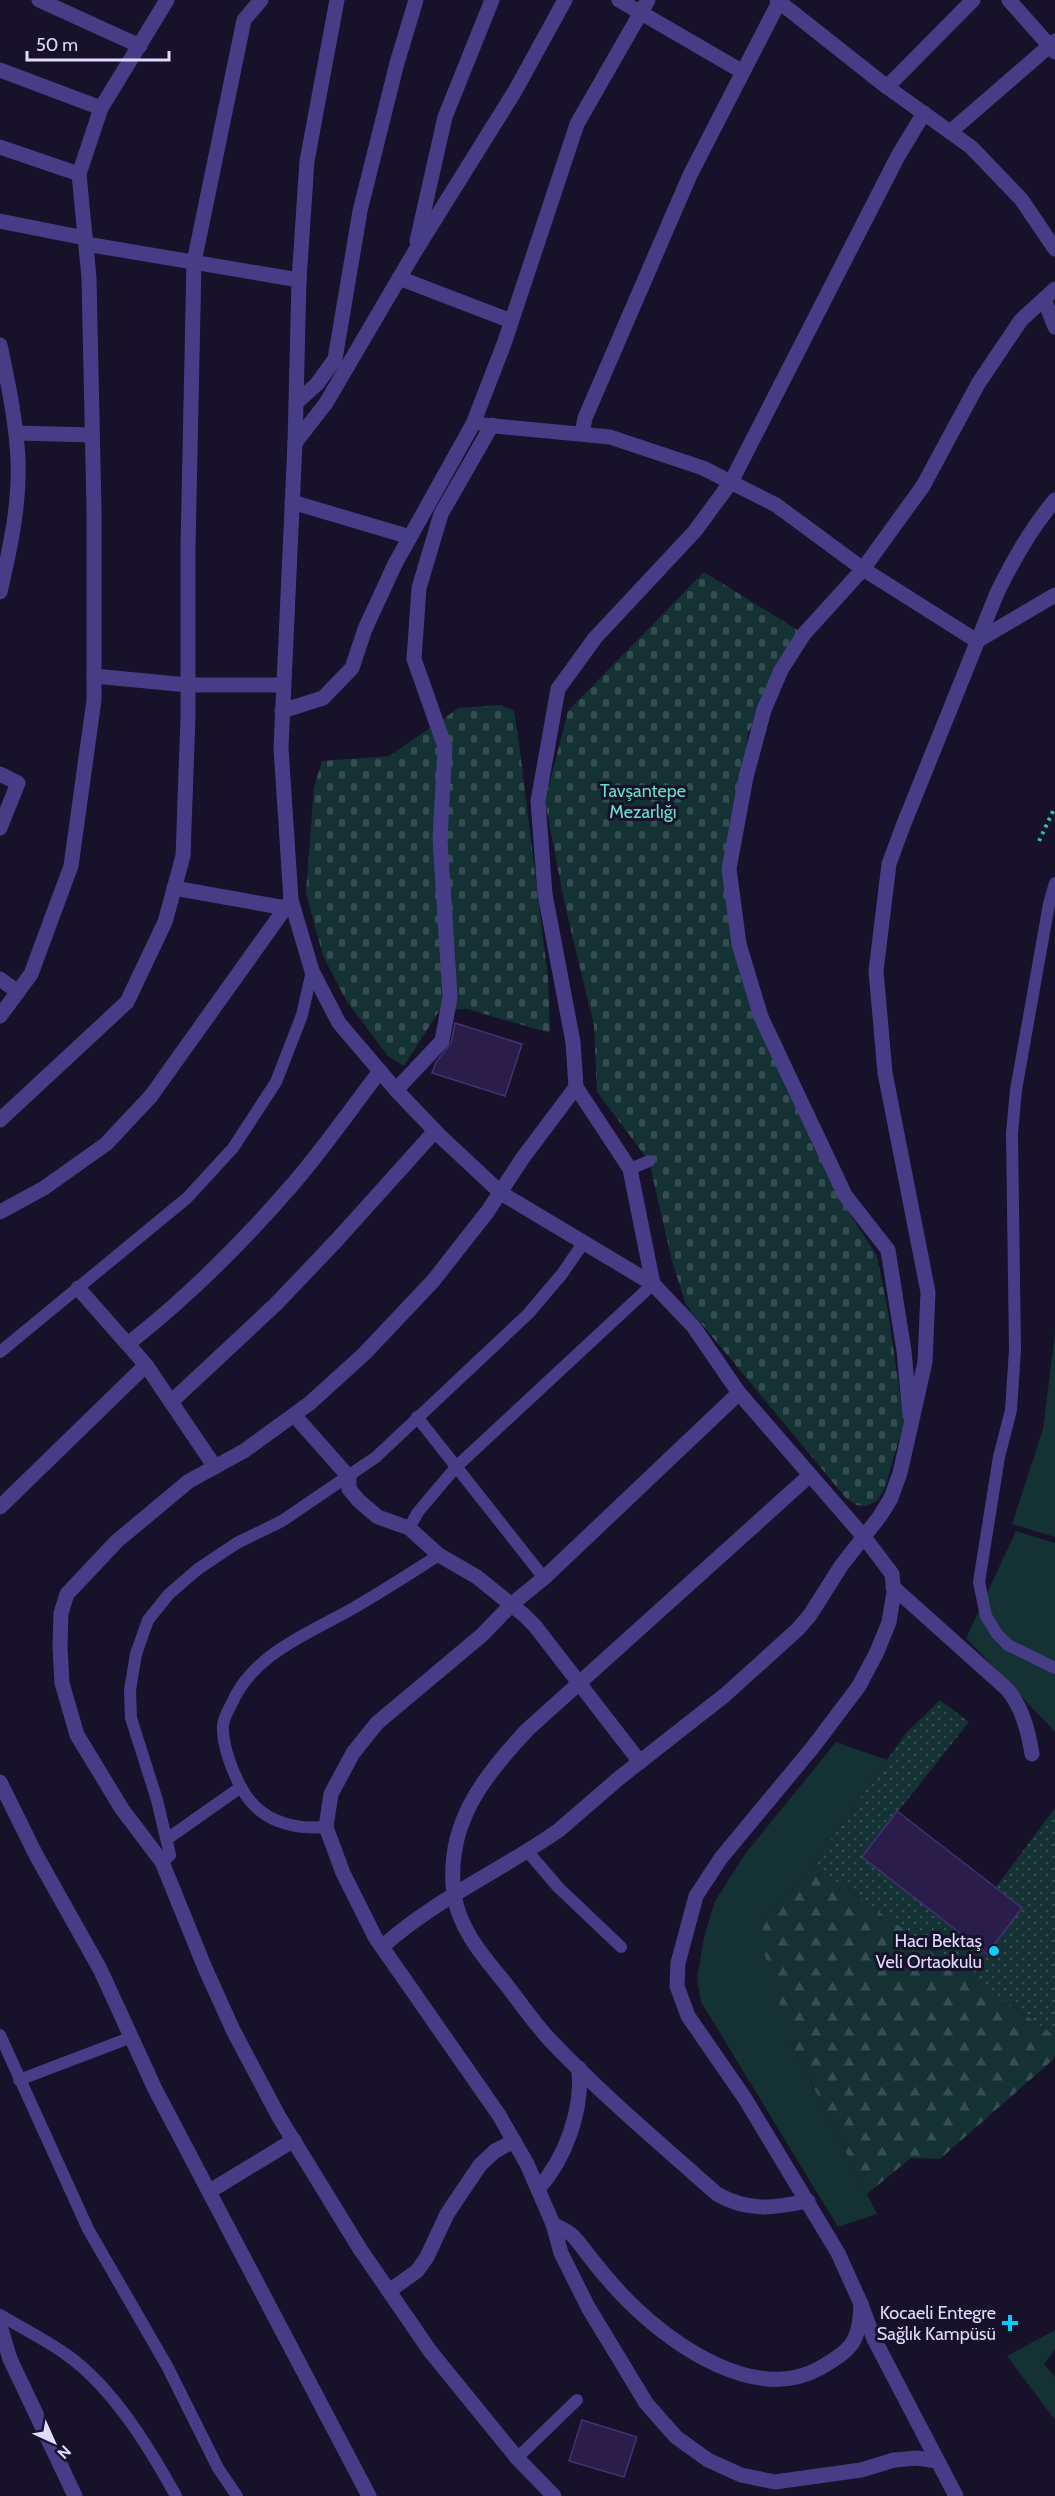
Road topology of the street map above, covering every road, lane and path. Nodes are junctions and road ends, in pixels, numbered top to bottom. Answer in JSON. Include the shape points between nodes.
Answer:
{"nodes":[{"id":1,"x":39,"y":0,"type":"edge"},
{"id":2,"x":167,"y":0,"type":"edge"},
{"id":3,"x":261,"y":0,"type":"edge"},
{"id":4,"x":337,"y":0,"type":"edge"},
{"id":5,"x":416,"y":0,"type":"edge"},
{"id":6,"x":492,"y":0,"type":"edge"},
{"id":7,"x":565,"y":0,"type":"edge"},
{"id":8,"x":619,"y":0,"type":"edge"},
{"id":9,"x":779,"y":0,"type":"edge"},
{"id":10,"x":973,"y":0,"type":"edge"},
{"id":11,"x":1009,"y":0,"type":"edge"},
{"id":12,"x":644,"y":6,"type":"edge"},
{"id":13,"x":140,"y":46,"type":"junction"},
{"id":14,"x":1053,"y":46,"type":"edge"},
{"id":15,"x":0,"y":70,"type":"edge"},
{"id":16,"x":743,"y":72,"type":"junction"},
{"id":17,"x":887,"y":87,"type":"junction"},
{"id":18,"x":100,"y":108,"type":"junction"},
{"id":19,"x":924,"y":113,"type":"junction"},
{"id":20,"x":950,"y":132,"type":"junction"},
{"id":21,"x":0,"y":147,"type":"edge"},
{"id":22,"x":79,"y":174,"type":"junction"},
{"id":23,"x":0,"y":221,"type":"edge"},
{"id":24,"x":86,"y":241,"type":"junction"},
{"id":25,"x":1055,"y":249,"type":"edge"},
{"id":26,"x":414,"y":253,"type":"junction"},
{"id":27,"x":194,"y":262,"type":"junction"},
{"id":28,"x":399,"y":278,"type":"junction"},
{"id":29,"x":299,"y":280,"type":"junction"},
{"id":30,"x":1050,"y":294,"type":"edge"},
{"id":31,"x":511,"y":321,"type":"junction"},
{"id":32,"x":1055,"y":327,"type":"edge"},
{"id":33,"x":0,"y":345,"type":"edge"},
{"id":34,"x":296,"y":403,"type":"junction"},
{"id":35,"x":473,"y":424,"type":"junction"},
{"id":36,"x":492,"y":425,"type":"junction"},
{"id":37,"x":16,"y":433,"type":"junction"},
{"id":38,"x":582,"y":434,"type":"junction"},
{"id":39,"x":92,"y":435,"type":"junction"},
{"id":40,"x":295,"y":443,"type":"junction"},
{"id":41,"x":731,"y":482,"type":"junction"},
{"id":42,"x":1055,"y":500,"type":"edge"},
{"id":43,"x":292,"y":502,"type":"junction"},
{"id":44,"x":410,"y":537,"type":"junction"},
{"id":45,"x":863,"y":569,"type":"junction"},
{"id":46,"x":0,"y":592,"type":"edge"},
{"id":47,"x":1055,"y":595,"type":"edge"},
{"id":48,"x":977,"y":641,"type":"junction"},
{"id":49,"x":94,"y":676,"type":"junction"},
{"id":50,"x":188,"y":685,"type":"junction"},
{"id":51,"x":284,"y":685,"type":"junction"},
{"id":52,"x":282,"y":711,"type":"junction"},
{"id":53,"x":0,"y":774,"type":"edge"},
{"id":54,"x":1055,"y":807,"type":"edge"},
{"id":55,"x":0,"y":828,"type":"edge"},
{"id":56,"x":1039,"y":841,"type":"dead end"},
{"id":57,"x":1055,"y":883,"type":"edge"},
{"id":58,"x":174,"y":888,"type":"junction"},
{"id":59,"x":288,"y":904,"type":"junction"},
{"id":60,"x":312,"y":971,"type":"junction"},
{"id":61,"x":0,"y":979,"type":"edge"},
{"id":62,"x":18,"y":992,"type":"junction"},
{"id":63,"x":0,"y":1016,"type":"edge"},
{"id":64,"x":380,"y":1071,"type":"junction"},
{"id":65,"x":576,"y":1087,"type":"junction"},
{"id":66,"x":396,"y":1090,"type":"junction"},
{"id":67,"x":0,"y":1120,"type":"edge"},
{"id":68,"x":435,"y":1131,"type":"junction"},
{"id":69,"x":649,"y":1161,"type":"dead end"},
{"id":70,"x":630,"y":1169,"type":"junction"},
{"id":71,"x":501,"y":1192,"type":"junction"},
{"id":72,"x":0,"y":1212,"type":"edge"},
{"id":73,"x":584,"y":1242,"type":"junction"},
{"id":74,"x":653,"y":1284,"type":"junction"},
{"id":75,"x":78,"y":1288,"type":"junction"},
{"id":76,"x":129,"y":1343,"type":"junction"},
{"id":77,"x":0,"y":1352,"type":"edge"},
{"id":78,"x":146,"y":1365,"type":"junction"},
{"id":79,"x":739,"y":1393,"type":"junction"},
{"id":80,"x":171,"y":1402,"type":"junction"},
{"id":81,"x":294,"y":1415,"type":"junction"},
{"id":82,"x":417,"y":1417,"type":"junction"},
{"id":83,"x":912,"y":1424,"type":"junction"},
{"id":84,"x":215,"y":1467,"type":"junction"},
{"id":85,"x":456,"y":1467,"type":"junction"},
{"id":86,"x":809,"y":1476,"type":"junction"},
{"id":87,"x":349,"y":1477,"type":"junction"},
{"id":88,"x":0,"y":1507,"type":"edge"},
{"id":89,"x":409,"y":1528,"type":"junction"},
{"id":90,"x":864,"y":1537,"type":"junction"},
{"id":91,"x":439,"y":1555,"type":"junction"},
{"id":92,"x":544,"y":1578,"type":"junction"},
{"id":93,"x":893,"y":1587,"type":"junction"},
{"id":94,"x":512,"y":1604,"type":"junction"},
{"id":95,"x":1055,"y":1668,"type":"edge"},
{"id":96,"x":580,"y":1683,"type":"junction"},
{"id":97,"x":1032,"y":1754,"type":"dead end"},
{"id":98,"x":640,"y":1762,"type":"junction"},
{"id":99,"x":0,"y":1782,"type":"edge"},
{"id":100,"x":241,"y":1787,"type":"junction"},
{"id":101,"x":326,"y":1827,"type":"junction"},
{"id":102,"x":167,"y":1839,"type":"junction"},
{"id":103,"x":528,"y":1852,"type":"junction"},
{"id":104,"x":162,"y":1862,"type":"junction"},
{"id":105,"x":454,"y":1894,"type":"junction"},
{"id":106,"x":382,"y":1947,"type":"junction"},
{"id":107,"x":621,"y":1947,"type":"dead end"},
{"id":108,"x":0,"y":2035,"type":"edge"},
{"id":109,"x":132,"y":2037,"type":"junction"},
{"id":110,"x":579,"y":2068,"type":"junction"},
{"id":111,"x":19,"y":2080,"type":"junction"},
{"id":112,"x":294,"y":2140,"type":"junction"},
{"id":113,"x":514,"y":2142,"type":"junction"},
{"id":114,"x":538,"y":2189,"type":"junction"},
{"id":115,"x":210,"y":2191,"type":"junction"},
{"id":116,"x":808,"y":2201,"type":"junction"},
{"id":117,"x":553,"y":2224,"type":"junction"},
{"id":118,"x":389,"y":2291,"type":"junction"},
{"id":119,"x":861,"y":2304,"type":"junction"},
{"id":120,"x":0,"y":2315,"type":"edge"},
{"id":121,"x":0,"y":2326,"type":"edge"},
{"id":122,"x":577,"y":2400,"type":"dead end"},
{"id":123,"x":516,"y":2458,"type":"junction"},
{"id":124,"x":937,"y":2461,"type":"junction"},
{"id":125,"x":75,"y":2496,"type":"edge"},
{"id":126,"x":176,"y":2496,"type":"edge"},
{"id":127,"x":237,"y":2496,"type":"edge"},
{"id":128,"x":369,"y":2496,"type":"edge"},
{"id":129,"x":554,"y":2496,"type":"edge"},
{"id":130,"x":956,"y":2496,"type":"edge"}],
"edges":[{"from":1,"to":13,"type":"street"},
{"from":2,"to":13,"type":"street"},
{"from":3,"to":27,"type":"street","via":[[244,21]]},
{"from":4,"to":29,"type":"street","via":[[307,161]]},
{"from":5,"to":34,"type":"street","via":[[360,211],[335,359],[317,384]]},
{"from":6,"to":26,"type":"street","via":[[445,117]]},
{"from":7,"to":26,"type":"street","via":[[515,91]]},
{"from":8,"to":12,"type":"street"},
{"from":9,"to":16,"type":"street"},
{"from":9,"to":17,"type":"street"},
{"from":10,"to":17,"type":"street"},
{"from":11,"to":14,"type":"street"},
{"from":12,"to":16,"type":"street"},
{"from":12,"to":31,"type":"street","via":[[577,124]]},
{"from":13,"to":18,"type":"street"},
{"from":14,"to":20,"type":"street"},
{"from":15,"to":18,"type":"street"},
{"from":16,"to":38,"type":"street","via":[[690,175],[585,418]]},
{"from":17,"to":19,"type":"street"},
{"from":18,"to":22,"type":"street"},
{"from":19,"to":20,"type":"street"},
{"from":19,"to":41,"type":"street","via":[[898,156]]},
{"from":20,"to":25,"type":"street","via":[[971,147],[1021,199]]},
{"from":21,"to":22,"type":"street"},
{"from":22,"to":24,"type":"street"},
{"from":23,"to":24,"type":"street"},
{"from":24,"to":27,"type":"street"},
{"from":24,"to":39,"type":"street"},
{"from":26,"to":28,"type":"street"},
{"from":27,"to":29,"type":"street"},
{"from":27,"to":50,"type":"street"},
{"from":28,"to":31,"type":"street"},
{"from":28,"to":40,"type":"street","via":[[326,403]]},
{"from":29,"to":34,"type":"street"},
{"from":30,"to":32,"type":"street"},
{"from":30,"to":45,"type":"street","via":[[1021,320],[978,384],[923,486]]},
{"from":31,"to":35,"type":"street"},
{"from":33,"to":37,"type":"street"},
{"from":34,"to":40,"type":"street"},
{"from":35,"to":36,"type":"street"},
{"from":35,"to":44,"type":"street"},
{"from":36,"to":38,"type":"street"},
{"from":36,"to":66,"type":"street","via":[[441,514],[418,588],[414,659],[445,747],[440,839],[450,998],[442,1041]]},
{"from":37,"to":39,"type":"street"},
{"from":37,"to":46,"type":"street","via":[[14,530]]},
{"from":38,"to":41,"type":"street","via":[[610,437],[703,468]]},
{"from":39,"to":49,"type":"street"},
{"from":40,"to":43,"type":"street"},
{"from":41,"to":45,"type":"street","via":[[776,505]]},
{"from":41,"to":65,"type":"street","via":[[695,531],[595,638],[558,689],[538,801],[545,894],[573,1042]]},
{"from":42,"to":48,"type":"street","via":[[1011,565]]},
{"from":43,"to":44,"type":"street"},
{"from":43,"to":51,"type":"street"},
{"from":44,"to":52,"type":"street","via":[[365,629],[352,668],[323,698]]},
{"from":45,"to":48,"type":"street"},
{"from":45,"to":83,"type":"street","via":[[804,634],[781,670],[764,710],[746,777],[729,869],[739,944],[761,1017],[845,1195],[888,1250]]},
{"from":47,"to":48,"type":"street"},
{"from":48,"to":83,"type":"street","via":[[890,864],[876,971],[885,1073],[928,1292],[925,1362]]},
{"from":49,"to":50,"type":"street"},
{"from":49,"to":62,"type":"street","via":[[71,866],[31,974]]},
{"from":50,"to":51,"type":"street"},
{"from":50,"to":58,"type":"street","via":[[183,856]]},
{"from":51,"to":52,"type":"street"},
{"from":52,"to":59,"type":"street"},
{"from":53,"to":55,"type":"street","via":[[18,783]]},
{"from":54,"to":56,"type":"path"},
{"from":57,"to":95,"type":"lane","via":[[1016,1090],[1012,1133],[1012,1400],[979,1582],[986,1616],[997,1634],[1008,1645]]},
{"from":58,"to":59,"type":"street"},
{"from":58,"to":67,"type":"street","via":[[165,922],[127,1002]]},
{"from":59,"to":60,"type":"street"},
{"from":59,"to":72,"type":"street","via":[[151,1095],[106,1144],[44,1188]]},
{"from":60,"to":64,"type":"street","via":[[339,1023]]},
{"from":60,"to":75,"type":"lane","via":[[302,1015],[276,1082],[233,1148],[187,1197]]},
{"from":61,"to":62,"type":"street"},
{"from":62,"to":63,"type":"street"},
{"from":64,"to":66,"type":"street"},
{"from":64,"to":76,"type":"street","via":[[294,1183],[253,1229],[202,1281]]},
{"from":65,"to":70,"type":"street"},
{"from":65,"to":71,"type":"street"},
{"from":66,"to":68,"type":"street"},
{"from":68,"to":71,"type":"street"},
{"from":68,"to":80,"type":"street","via":[[276,1304]]},
{"from":69,"to":70,"type":"lane"},
{"from":70,"to":74,"type":"street"},
{"from":71,"to":73,"type":"street"},
{"from":71,"to":81,"type":"street","via":[[433,1281],[365,1353]]},
{"from":73,"to":74,"type":"street"},
{"from":73,"to":82,"type":"lane","via":[[528,1314]]},
{"from":74,"to":79,"type":"street","via":[[693,1326]]},
{"from":74,"to":85,"type":"lane"},
{"from":75,"to":76,"type":"street"},
{"from":75,"to":77,"type":"lane"},
{"from":76,"to":78,"type":"street"},
{"from":78,"to":80,"type":"street"},
{"from":78,"to":88,"type":"street"},
{"from":79,"to":86,"type":"street"},
{"from":79,"to":92,"type":"street"},
{"from":80,"to":84,"type":"street"},
{"from":81,"to":84,"type":"street"},
{"from":81,"to":87,"type":"street"},
{"from":82,"to":85,"type":"lane"},
{"from":82,"to":87,"type":"lane"},
{"from":83,"to":90,"type":"street","via":[[891,1498]]},
{"from":84,"to":104,"type":"street","via":[[189,1481],[117,1541],[67,1594],[61,1613],[62,1683],[77,1735],[122,1809]]},
{"from":85,"to":89,"type":"lane"},
{"from":85,"to":92,"type":"lane"},
{"from":86,"to":90,"type":"street"},
{"from":86,"to":96,"type":"street"},
{"from":87,"to":89,"type":"street","via":[[349,1489],[359,1501],[378,1517]]},
{"from":87,"to":102,"type":"lane","via":[[198,1569],[169,1594],[148,1620],[136,1654],[130,1690],[131,1718]]},
{"from":89,"to":91,"type":"street"},
{"from":90,"to":93,"type":"street","via":[[891,1574]]},
{"from":90,"to":98,"type":"street","via":[[810,1615],[785,1643]]},
{"from":91,"to":94,"type":"street"},
{"from":91,"to":100,"type":"lane","via":[[254,1668],[236,1692],[223,1725],[225,1746]]},
{"from":92,"to":94,"type":"street"},
{"from":93,"to":97,"type":"street","via":[[1008,1690],[1027,1724]]},
{"from":93,"to":116,"type":"street","via":[[889,1622],[859,1686],[696,1896],[678,1963],[677,1986],[688,2016]]},
{"from":94,"to":96,"type":"street","via":[[535,1626]]},
{"from":94,"to":101,"type":"street","via":[[482,1635],[377,1723],[353,1753],[332,1794]]},
{"from":96,"to":98,"type":"street"},
{"from":96,"to":105,"type":"street","via":[[505,1753],[467,1806],[457,1842]]},
{"from":98,"to":103,"type":"street"},
{"from":99,"to":109,"type":"street"},
{"from":100,"to":101,"type":"lane","via":[[256,1807],[283,1825]]},
{"from":100,"to":102,"type":"lane"},
{"from":101,"to":106,"type":"street","via":[[343,1873]]},
{"from":102,"to":104,"type":"lane","via":[[170,1856]]},
{"from":103,"to":105,"type":"street"},
{"from":103,"to":107,"type":"lane","via":[[558,1887]]},
{"from":104,"to":112,"type":"street","via":[[233,2030]]},
{"from":105,"to":106,"type":"street"},
{"from":105,"to":110,"type":"street","via":[[468,1936],[550,2040]]},
{"from":106,"to":113,"type":"street","via":[[444,2033]]},
{"from":108,"to":111,"type":"lane"},
{"from":109,"to":111,"type":"lane"},
{"from":109,"to":115,"type":"street"},
{"from":110,"to":114,"type":"street","via":[[581,2086],[567,2144]]},
{"from":110,"to":116,"type":"street","via":[[717,2194],[733,2204],[770,2207]]},
{"from":111,"to":127,"type":"lane","via":[[88,2229]]},
{"from":112,"to":115,"type":"street"},
{"from":112,"to":118,"type":"street"},
{"from":113,"to":114,"type":"street"},
{"from":113,"to":118,"type":"street","via":[[495,2151],[480,2165],[447,2214],[427,2258],[417,2271]]},
{"from":114,"to":117,"type":"street"},
{"from":115,"to":128,"type":"street"},
{"from":116,"to":119,"type":"street"},
{"from":117,"to":119,"type":"street","via":[[573,2235],[630,2302],[664,2331],[701,2357],[738,2374],[768,2379],[818,2370],[855,2341]]},
{"from":117,"to":124,"type":"street","via":[[561,2253],[588,2307],[646,2403],[676,2437],[708,2460],[741,2475],[775,2482],[861,2470],[894,2460]]},
{"from":118,"to":123,"type":"street","via":[[430,2351]]},
{"from":119,"to":124,"type":"street","via":[[873,2339]]},
{"from":120,"to":126,"type":"lane","via":[[68,2356],[108,2394],[155,2458]]},
{"from":121,"to":125,"type":"street","via":[[10,2360]]},
{"from":122,"to":123,"type":"lane"},
{"from":123,"to":129,"type":"street"},
{"from":124,"to":130,"type":"street"}]}
